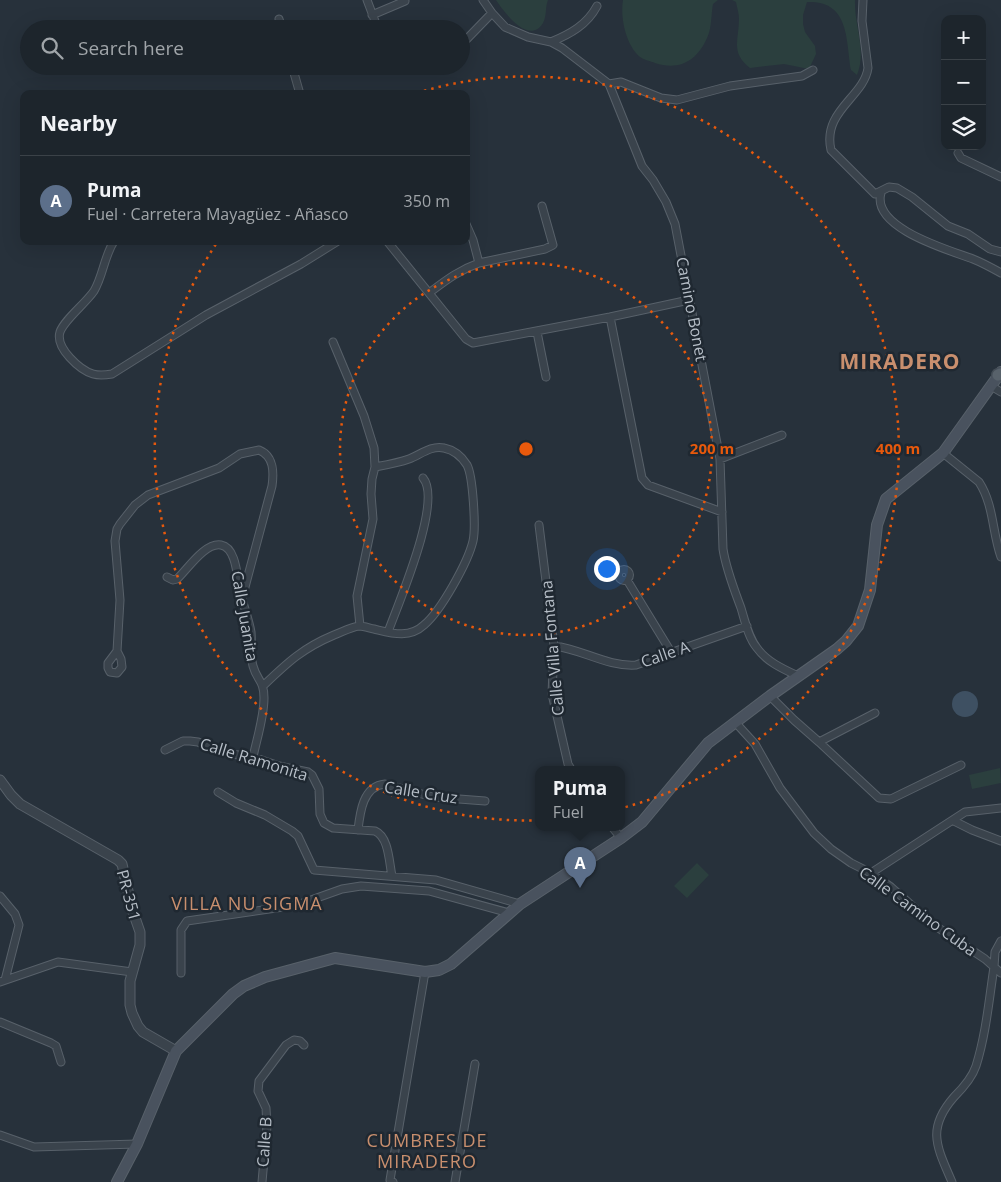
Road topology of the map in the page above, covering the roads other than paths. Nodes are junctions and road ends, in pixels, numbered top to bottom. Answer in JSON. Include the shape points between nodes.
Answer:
{"nodes":[{"id":1,"x":367,"y":0,"type":"edge"},
{"id":2,"x":483,"y":0,"type":"edge"},
{"id":3,"x":863,"y":0,"type":"edge"},
{"id":4,"x":405,"y":1,"type":"dead end"},
{"id":5,"x":597,"y":6,"type":"dead end"},
{"id":6,"x":492,"y":13,"type":"junction"},
{"id":7,"x":372,"y":15,"type":"junction"},
{"id":8,"x":374,"y":20,"type":"edge"},
{"id":9,"x":470,"y":36,"type":"edge"},
{"id":10,"x":551,"y":42,"type":"junction"},
{"id":11,"x":813,"y":70,"type":"dead end"},
{"id":12,"x":295,"y":75,"type":"edge"},
{"id":13,"x":609,"y":84,"type":"junction"},
{"id":14,"x":299,"y":90,"type":"edge"},
{"id":15,"x":958,"y":153,"type":"dead end"},
{"id":16,"x":1001,"y":177,"type":"edge"},
{"id":17,"x":881,"y":193,"type":"junction"},
{"id":18,"x":542,"y":206,"type":"dead end"},
{"id":19,"x":470,"y":233,"type":"edge"},
{"id":20,"x":111,"y":245,"type":"edge"},
{"id":21,"x":332,"y":245,"type":"edge"},
{"id":22,"x":390,"y":245,"type":"edge"},
{"id":23,"x":1001,"y":252,"type":"edge"},
{"id":24,"x":479,"y":263,"type":"junction"},
{"id":25,"x":1001,"y":273,"type":"edge"},
{"id":26,"x":429,"y":293,"type":"junction"},
{"id":27,"x":688,"y":300,"type":"junction"},
{"id":28,"x":610,"y":317,"type":"junction"},
{"id":29,"x":536,"y":332,"type":"junction"},
{"id":30,"x":333,"y":342,"type":"dead end"},
{"id":31,"x":1000,"y":374,"type":"edge"},
{"id":32,"x":546,"y":377,"type":"dead end"},
{"id":33,"x":991,"y":386,"type":"junction"},
{"id":34,"x":1001,"y":392,"type":"edge"},
{"id":35,"x":782,"y":434,"type":"dead end"},
{"id":36,"x":943,"y":453,"type":"junction"},
{"id":37,"x":720,"y":459,"type":"junction"},
{"id":38,"x":375,"y":467,"type":"junction"},
{"id":39,"x":423,"y":478,"type":"dead end"},
{"id":40,"x":722,"y":512,"type":"junction"},
{"id":41,"x":539,"y":525,"type":"dead end"},
{"id":42,"x":1001,"y":557,"type":"edge"},
{"id":43,"x":167,"y":577,"type":"dead end"},
{"id":44,"x":627,"y":580,"type":"dead end"},
{"id":45,"x":240,"y":593,"type":"junction"},
{"id":46,"x":360,"y":626,"type":"junction"},
{"id":47,"x":747,"y":626,"type":"junction"},
{"id":48,"x":388,"y":632,"type":"junction"},
{"id":49,"x":554,"y":646,"type":"junction"},
{"id":50,"x":117,"y":651,"type":"dead end"},
{"id":51,"x":671,"y":652,"type":"junction"},
{"id":52,"x":798,"y":676,"type":"junction"},
{"id":53,"x":264,"y":685,"type":"junction"},
{"id":54,"x":770,"y":696,"type":"junction"},
{"id":55,"x":875,"y":713,"type":"dead end"},
{"id":56,"x":735,"y":722,"type":"junction"},
{"id":57,"x":819,"y":742,"type":"junction"},
{"id":58,"x":165,"y":750,"type":"dead end"},
{"id":59,"x":253,"y":757,"type":"junction"},
{"id":60,"x":961,"y":765,"type":"dead end"},
{"id":61,"x":569,"y":766,"type":"edge"},
{"id":62,"x":0,"y":780,"type":"edge"},
{"id":63,"x":218,"y":792,"type":"dead end"},
{"id":64,"x":485,"y":801,"type":"dead end"},
{"id":65,"x":1001,"y":808,"type":"edge"},
{"id":66,"x":954,"y":820,"type":"junction"},
{"id":67,"x":358,"y":830,"type":"junction"},
{"id":68,"x":615,"y":831,"type":"edge"},
{"id":69,"x":621,"y":838,"type":"junction"},
{"id":70,"x":1001,"y":841,"type":"edge"},
{"id":71,"x":871,"y":873,"type":"junction"},
{"id":72,"x":392,"y":876,"type":"junction"},
{"id":73,"x":0,"y":896,"type":"edge"},
{"id":74,"x":520,"y":904,"type":"junction"},
{"id":75,"x":508,"y":913,"type":"junction"},
{"id":76,"x":1001,"y":941,"type":"edge"},
{"id":77,"x":994,"y":967,"type":"junction"},
{"id":78,"x":132,"y":972,"type":"junction"},
{"id":79,"x":425,"y":972,"type":"junction"},
{"id":80,"x":181,"y":973,"type":"dead end"},
{"id":81,"x":1001,"y":973,"type":"edge"},
{"id":82,"x":2,"y":981,"type":"edge"},
{"id":83,"x":0,"y":1022,"type":"edge"},
{"id":84,"x":304,"y":1045,"type":"dead end"},
{"id":85,"x":176,"y":1051,"type":"junction"},
{"id":86,"x":61,"y":1062,"type":"dead end"},
{"id":87,"x":475,"y":1064,"type":"dead end"},
{"id":88,"x":0,"y":1135,"type":"edge"},
{"id":89,"x":137,"y":1144,"type":"junction"},
{"id":90,"x":117,"y":1182,"type":"edge"},
{"id":91,"x":262,"y":1182,"type":"edge"},
{"id":92,"x":392,"y":1182,"type":"edge"},
{"id":93,"x":455,"y":1182,"type":"edge"},
{"id":94,"x":952,"y":1182,"type":"edge"}],
"edges":[{"from":1,"to":7,"type":"street"},
{"from":2,"to":6,"type":"street"},
{"from":3,"to":17,"type":"street","via":[[867,73],[835,120],[830,145],[834,154],[875,194]]},
{"from":4,"to":7,"type":"street"},
{"from":5,"to":10,"type":"street","via":[[577,30]]},
{"from":6,"to":9,"type":"street"},
{"from":6,"to":10,"type":"street","via":[[510,30]]},
{"from":7,"to":8,"type":"street"},
{"from":10,"to":13,"type":"street"},
{"from":11,"to":13,"type":"street","via":[[802,76],[730,86],[677,100],[661,98],[620,82]]},
{"from":12,"to":14,"type":"street"},
{"from":13,"to":27,"type":"street","name":"Camino Bonet","via":[[642,166],[666,202],[675,224]]},
{"from":15,"to":16,"type":"street","via":[[961,158]]},
{"from":17,"to":23,"type":"street","via":[[889,187],[897,188],[948,226]]},
{"from":17,"to":25,"type":"street","via":[[882,210],[893,222],[940,248]]},
{"from":18,"to":24,"type":"street","via":[[553,245]]},
{"from":19,"to":24,"type":"street"},
{"from":20,"to":21,"type":"street","via":[[95,288],[64,325],[59,336],[64,352],[88,372],[101,375],[112,374],[206,315]]},
{"from":22,"to":26,"type":"street"},
{"from":24,"to":26,"type":"street","via":[[454,274]]},
{"from":26,"to":29,"type":"street","via":[[466,339],[473,343]]},
{"from":27,"to":28,"type":"street"},
{"from":27,"to":37,"type":"street","name":"Camino Bonet"},
{"from":28,"to":29,"type":"street"},
{"from":28,"to":40,"type":"street","via":[[642,478],[648,484]]},
{"from":29,"to":32,"type":"street"},
{"from":30,"to":38,"type":"street","via":[[372,439]]},
{"from":31,"to":33,"type":"main road"},
{"from":33,"to":34,"type":"street"},
{"from":33,"to":36,"type":"main road"},
{"from":35,"to":37,"type":"street"},
{"from":36,"to":42,"type":"street","via":[[983,488],[991,506]]},
{"from":36,"to":52,"type":"main road","via":[[886,499],[877,524],[870,590],[858,626],[837,649]]},
{"from":37,"to":40,"type":"street","name":"Camino Bonet"},
{"from":38,"to":46,"type":"street","via":[[372,479],[373,519],[357,596]]},
{"from":38,"to":48,"type":"street","via":[[408,459],[433,447],[455,452],[468,466],[475,528],[474,540],[464,564],[423,626],[405,634]]},
{"from":39,"to":48,"type":"street","via":[[428,487],[424,529]]},
{"from":40,"to":47,"type":"street","name":"Camino Bonet","via":[[725,563]]},
{"from":41,"to":49,"type":"street","name":"Calle Villa Fontana"},
{"from":43,"to":45,"type":"street","name":"Calle Juanita","via":[[177,579],[205,550],[221,545],[233,557]]},
{"from":44,"to":51,"type":"street"},
{"from":45,"to":50,"type":"street","via":[[245,587],[274,476],[271,461],[259,450],[247,451],[219,468],[148,495],[120,524],[115,536],[120,600]]},
{"from":45,"to":53,"type":"street","name":"Calle Juanita","via":[[251,631],[253,667]]},
{"from":46,"to":48,"type":"street"},
{"from":46,"to":53,"type":"street","via":[[305,649]]},
{"from":47,"to":51,"type":"street","name":"Calle A"},
{"from":47,"to":52,"type":"street","name":"Camino Bonet","via":[[756,648],[764,656]]},
{"from":49,"to":51,"type":"street","name":"Calle A","via":[[624,665],[636,665]]},
{"from":49,"to":61,"type":"street","name":"Calle Villa Fontana","via":[[552,694]]},
{"from":52,"to":54,"type":"main road"},
{"from":53,"to":59,"type":"street","name":"Calle Juanita","via":[[263,712]]},
{"from":54,"to":56,"type":"main road"},
{"from":54,"to":57,"type":"street"},
{"from":55,"to":57,"type":"street"},
{"from":56,"to":69,"type":"main road","via":[[708,743],[642,822]]},
{"from":56,"to":71,"type":"street","name":"Calle Camino Cuba","via":[[755,744],[780,788],[814,833],[831,849]]},
{"from":57,"to":60,"type":"street","via":[[884,800]]},
{"from":58,"to":59,"type":"street","name":"Calle Ramonita","via":[[190,741],[224,753]]},
{"from":59,"to":67,"type":"street","name":"Calle Ramonita","via":[[312,775],[320,789],[320,814],[324,823],[333,828]]},
{"from":62,"to":78,"type":"street","name":"PR-351","number":"PR-351","via":[[20,804],[122,864],[140,932],[140,945]]},
{"from":63,"to":72,"type":"street","via":[[292,831],[298,836],[314,870]]},
{"from":64,"to":67,"type":"street","name":"Calle Cruz","via":[[433,796],[379,784],[365,800]]},
{"from":65,"to":66,"type":"street","via":[[965,812]]},
{"from":66,"to":70,"type":"street"},
{"from":66,"to":71,"type":"street"},
{"from":67,"to":72,"type":"street","name":"Calle Ramonita","via":[[375,831],[382,836]]},
{"from":68,"to":69,"type":"street"},
{"from":69,"to":74,"type":"main road"},
{"from":71,"to":77,"type":"street","name":"Calle Camino Cuba","via":[[934,925]]},
{"from":72,"to":74,"type":"street","via":[[443,881]]},
{"from":73,"to":82,"type":"street","via":[[15,914],[19,925]]},
{"from":74,"to":75,"type":"main road"},
{"from":75,"to":79,"type":"main road","via":[[451,964]]},
{"from":75,"to":80,"type":"street","via":[[429,890],[361,886],[342,889],[297,905],[187,921],[181,930]]},
{"from":76,"to":77,"type":"street","via":[[995,952]]},
{"from":77,"to":81,"type":"street","name":"Calle Camino Cuba"},
{"from":77,"to":94,"type":"street","via":[[983,1038],[973,1074],[939,1119],[937,1144]]},
{"from":78,"to":82,"type":"street","via":[[58,962]]},
{"from":78,"to":85,"type":"street","name":"PR-351","number":"PR-351","via":[[130,1005],[138,1026]]},
{"from":79,"to":85,"type":"main road","via":[[335,958],[265,977],[233,994]]},
{"from":79,"to":92,"type":"street"},
{"from":83,"to":86,"type":"street","via":[[51,1042],[56,1046]]},
{"from":84,"to":91,"type":"street","name":"Calle B","via":[[294,1040],[286,1045],[259,1081],[258,1091],[266,1108],[267,1126]]},
{"from":85,"to":89,"type":"main road"},
{"from":87,"to":93,"type":"street"},
{"from":88,"to":89,"type":"street","via":[[34,1147]]},
{"from":89,"to":90,"type":"main road"}]}
